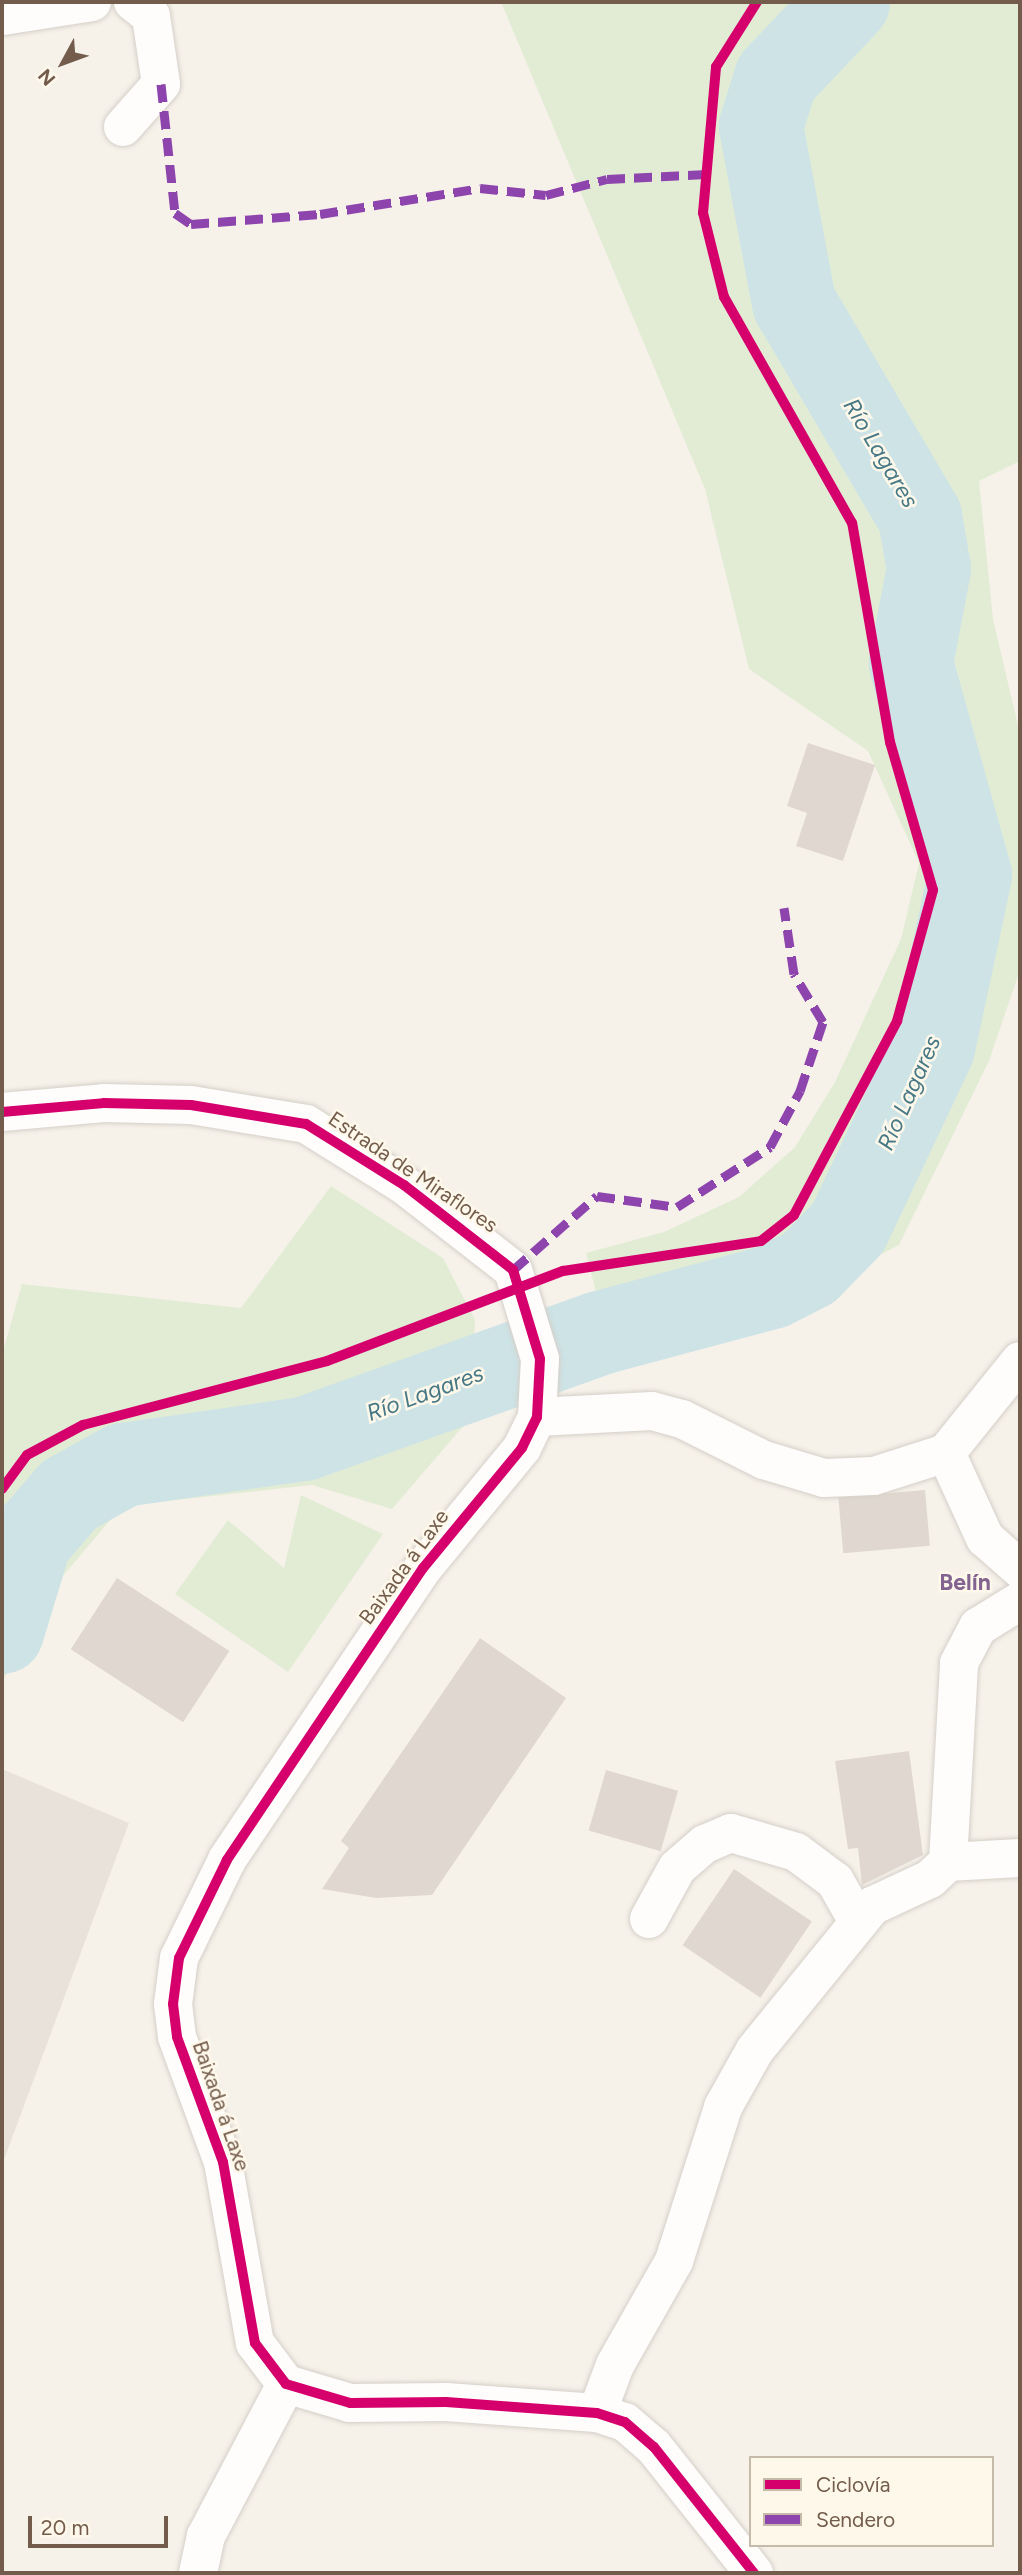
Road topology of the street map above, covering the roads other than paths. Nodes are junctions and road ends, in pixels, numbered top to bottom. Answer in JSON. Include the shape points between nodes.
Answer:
{"nodes":[{"id":1,"x":92,"y":2,"type":"edge"},
{"id":2,"x":133,"y":2,"type":"edge"},
{"id":3,"x":2,"y":16,"type":"edge"},
{"id":4,"x":123,"y":127,"type":"dead end"},
{"id":5,"x":2,"y":1112,"type":"edge"},
{"id":6,"x":1020,"y":1362,"type":"edge"},
{"id":7,"x":539,"y":1405,"type":"junction"},
{"id":8,"x":946,"y":1452,"type":"junction"},
{"id":9,"x":1020,"y":1569,"type":"edge"},
{"id":10,"x":1020,"y":1601,"type":"edge"},
{"id":11,"x":1020,"y":1858,"type":"edge"},
{"id":12,"x":948,"y":1862,"type":"junction"},
{"id":13,"x":856,"y":1918,"type":"junction"},
{"id":14,"x":649,"y":1919,"type":"dead end"},
{"id":15,"x":286,"y":2385,"type":"junction"},
{"id":16,"x":597,"y":2413,"type":"junction"},
{"id":17,"x":198,"y":2573,"type":"edge"},
{"id":18,"x":754,"y":2573,"type":"edge"}],
"edges":[{"from":1,"to":3,"type":"street"},
{"from":2,"to":4,"type":"street","via":[[151,16],[161,84]]},
{"from":5,"to":7,"type":"street","name":"Estrada de Miraflores","via":[[104,1103],[191,1105],[306,1124],[495,1251],[513,1270],[540,1359]]},
{"from":6,"to":8,"type":"street"},
{"from":7,"to":8,"type":"street","via":[[652,1411],[682,1419],[764,1460],[824,1478],[874,1476]]},
{"from":7,"to":15,"type":"street","name":"Baixada á Laxe","via":[[522,1448],[423,1568],[234,1849],[179,1958],[173,2004],[177,2037],[223,2162],[255,2343]]},
{"from":8,"to":9,"type":"street","via":[[985,1538]]},
{"from":10,"to":12,"type":"street","via":[[978,1627],[959,1663]]},
{"from":11,"to":12,"type":"street"},
{"from":12,"to":13,"type":"street","via":[[930,1879]]},
{"from":13,"to":14,"type":"street","via":[[835,1881],[796,1852],[731,1833],[705,1844],[677,1868]]},
{"from":13,"to":16,"type":"street","via":[[755,2050],[723,2106],[674,2260],[615,2365]]},
{"from":15,"to":16,"type":"street","via":[[350,2403],[446,2402]]},
{"from":15,"to":17,"type":"street","via":[[206,2536]]},
{"from":16,"to":18,"type":"street","via":[[625,2423],[654,2447]]}]}
